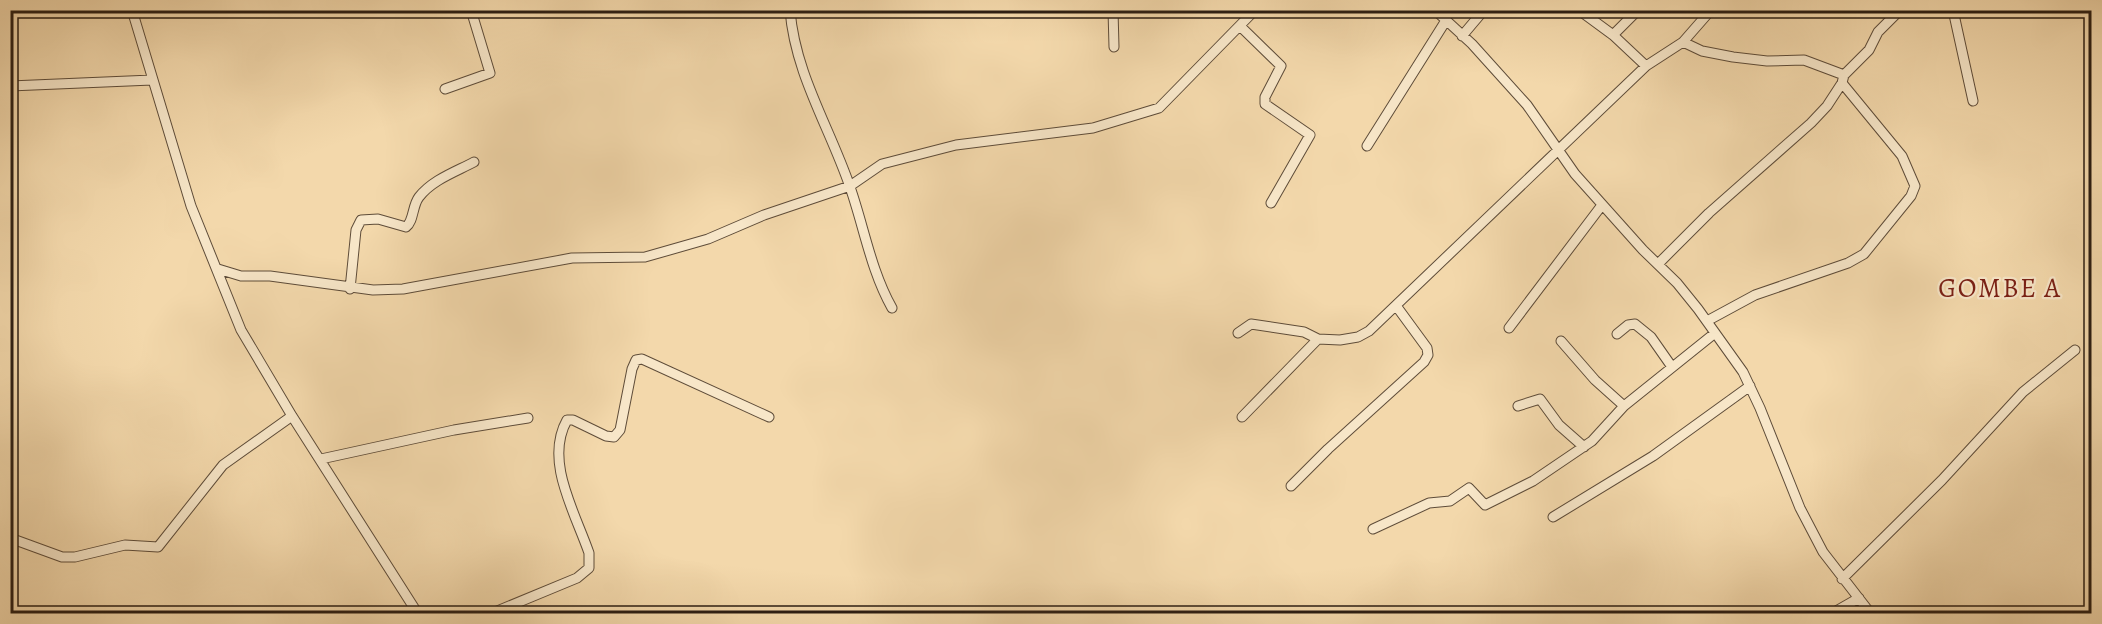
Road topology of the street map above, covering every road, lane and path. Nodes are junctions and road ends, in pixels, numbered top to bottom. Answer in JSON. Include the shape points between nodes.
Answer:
{"nodes":[{"id":1,"x":132,"y":10,"type":"edge"},
{"id":2,"x":471,"y":10,"type":"edge"},
{"id":3,"x":790,"y":10,"type":"edge"},
{"id":4,"x":1113,"y":10,"type":"edge"},
{"id":5,"x":1255,"y":10,"type":"edge"},
{"id":6,"x":1435,"y":10,"type":"edge"},
{"id":7,"x":1484,"y":10,"type":"edge"},
{"id":8,"x":1578,"y":10,"type":"edge"},
{"id":9,"x":1638,"y":10,"type":"edge"},
{"id":10,"x":1711,"y":10,"type":"edge"},
{"id":11,"x":1900,"y":10,"type":"edge"},
{"id":12,"x":1953,"y":10,"type":"edge"},
{"id":13,"x":1445,"y":22,"type":"junction"},
{"id":14,"x":1241,"y":27,"type":"junction"},
{"id":15,"x":1613,"y":35,"type":"junction"},
{"id":16,"x":1462,"y":36,"type":"junction"},
{"id":17,"x":1683,"y":42,"type":"junction"},
{"id":18,"x":1114,"y":47,"type":"dead end"},
{"id":19,"x":1646,"y":66,"type":"junction"},
{"id":20,"x":1843,"y":79,"type":"junction"},
{"id":21,"x":152,"y":80,"type":"junction"},
{"id":22,"x":10,"y":86,"type":"edge"},
{"id":23,"x":445,"y":89,"type":"dead end"},
{"id":24,"x":1973,"y":101,"type":"dead end"},
{"id":25,"x":1367,"y":146,"type":"dead end"},
{"id":26,"x":1558,"y":150,"type":"junction"},
{"id":27,"x":474,"y":162,"type":"dead end"},
{"id":28,"x":849,"y":186,"type":"junction"},
{"id":29,"x":1271,"y":202,"type":"dead end"},
{"id":30,"x":1602,"y":205,"type":"junction"},
{"id":31,"x":1659,"y":263,"type":"junction"},
{"id":32,"x":218,"y":269,"type":"junction"},
{"id":33,"x":350,"y":289,"type":"junction"},
{"id":34,"x":1397,"y":307,"type":"junction"},
{"id":35,"x":892,"y":308,"type":"dead end"},
{"id":36,"x":1707,"y":321,"type":"junction"},
{"id":37,"x":1509,"y":328,"type":"dead end"},
{"id":38,"x":1238,"y":333,"type":"dead end"},
{"id":39,"x":1715,"y":333,"type":"junction"},
{"id":40,"x":1617,"y":334,"type":"dead end"},
{"id":41,"x":1318,"y":339,"type":"junction"},
{"id":42,"x":1561,"y":341,"type":"dead end"},
{"id":43,"x":2075,"y":350,"type":"dead end"},
{"id":44,"x":1672,"y":367,"type":"junction"},
{"id":45,"x":1750,"y":386,"type":"junction"},
{"id":46,"x":1518,"y":406,"type":"dead end"},
{"id":47,"x":1624,"y":406,"type":"junction"},
{"id":48,"x":292,"y":416,"type":"junction"},
{"id":49,"x":769,"y":417,"type":"dead end"},
{"id":50,"x":1242,"y":417,"type":"dead end"},
{"id":51,"x":528,"y":418,"type":"dead end"},
{"id":52,"x":1584,"y":447,"type":"junction"},
{"id":53,"x":321,"y":459,"type":"junction"},
{"id":54,"x":1291,"y":486,"type":"dead end"},
{"id":55,"x":1553,"y":517,"type":"dead end"},
{"id":56,"x":1373,"y":529,"type":"dead end"},
{"id":57,"x":10,"y":538,"type":"edge"},
{"id":58,"x":1842,"y":579,"type":"junction"},
{"id":59,"x":1859,"y":598,"type":"junction"},
{"id":60,"x":418,"y":614,"type":"edge"},
{"id":61,"x":490,"y":614,"type":"edge"},
{"id":62,"x":1831,"y":614,"type":"edge"},
{"id":63,"x":1871,"y":614,"type":"edge"}],
"edges":[{"from":1,"to":21,"type":"street"},
{"from":2,"to":23,"type":"street","via":[[490,73]]},
{"from":3,"to":28,"type":"street","via":[[796,49],[812,97]]},
{"from":4,"to":18,"type":"street"},
{"from":5,"to":14,"type":"street"},
{"from":6,"to":13,"type":"street"},
{"from":7,"to":16,"type":"street"},
{"from":8,"to":15,"type":"street"},
{"from":9,"to":15,"type":"street"},
{"from":10,"to":17,"type":"street"},
{"from":11,"to":20,"type":"street"},
{"from":12,"to":24,"type":"street"},
{"from":13,"to":16,"type":"street"},
{"from":13,"to":25,"type":"street"},
{"from":14,"to":28,"type":"street","via":[[1159,108],[1093,128],[956,145],[882,165]]},
{"from":14,"to":29,"type":"street","via":[[1281,66],[1264,104],[1310,135]]},
{"from":15,"to":19,"type":"street"},
{"from":16,"to":26,"type":"street","via":[[1527,105]]},
{"from":17,"to":19,"type":"street"},
{"from":17,"to":20,"type":"street","via":[[1702,51],[1733,57],[1778,62],[1804,60]]},
{"from":19,"to":26,"type":"street"},
{"from":20,"to":31,"type":"street","via":[[1811,123]]},
{"from":20,"to":36,"type":"street","via":[[1902,156],[1915,186],[1911,196],[1864,254],[1755,295]]},
{"from":21,"to":22,"type":"street"},
{"from":21,"to":32,"type":"street","via":[[191,206]]},
{"from":26,"to":30,"type":"street"},
{"from":26,"to":34,"type":"street"},
{"from":27,"to":33,"type":"street","via":[[423,192],[409,225],[360,220]]},
{"from":28,"to":33,"type":"street","via":[[708,239],[645,257],[572,258],[403,289]]},
{"from":28,"to":35,"type":"street","via":[[882,291]]},
{"from":30,"to":31,"type":"street"},
{"from":30,"to":37,"type":"street"},
{"from":31,"to":36,"type":"street"},
{"from":32,"to":33,"type":"street","via":[[241,276],[270,276]]},
{"from":32,"to":48,"type":"street","via":[[241,330]]},
{"from":34,"to":41,"type":"street","via":[[1358,337]]},
{"from":34,"to":54,"type":"street","via":[[1427,348],[1424,362]]},
{"from":36,"to":39,"type":"street"},
{"from":38,"to":41,"type":"street","via":[[1251,324],[1304,332]]},
{"from":39,"to":44,"type":"street"},
{"from":39,"to":45,"type":"street"},
{"from":40,"to":44,"type":"street","via":[[1635,324],[1651,337]]},
{"from":41,"to":50,"type":"street"},
{"from":42,"to":47,"type":"street","via":[[1595,381]]},
{"from":43,"to":58,"type":"street","via":[[2023,392],[1942,480]]},
{"from":44,"to":47,"type":"street"},
{"from":45,"to":55,"type":"street","via":[[1653,456]]},
{"from":45,"to":58,"type":"street","via":[[1800,508]]},
{"from":46,"to":52,"type":"street","via":[[1540,399],[1559,425]]},
{"from":47,"to":52,"type":"street"},
{"from":48,"to":53,"type":"street"},
{"from":48,"to":57,"type":"street","via":[[210,477],[158,547],[125,545],[75,557]]},
{"from":49,"to":61,"type":"street","via":[[642,359],[636,360],[620,430],[614,437],[567,420],[559,443],[558,465],[589,553],[589,567],[577,578]]},
{"from":51,"to":53,"type":"street"},
{"from":52,"to":56,"type":"street","via":[[1533,481],[1485,505],[1468,488],[1450,501],[1429,503]]},
{"from":53,"to":60,"type":"street"},
{"from":58,"to":59,"type":"street"},
{"from":59,"to":62,"type":"street"},
{"from":59,"to":63,"type":"street"}]}
